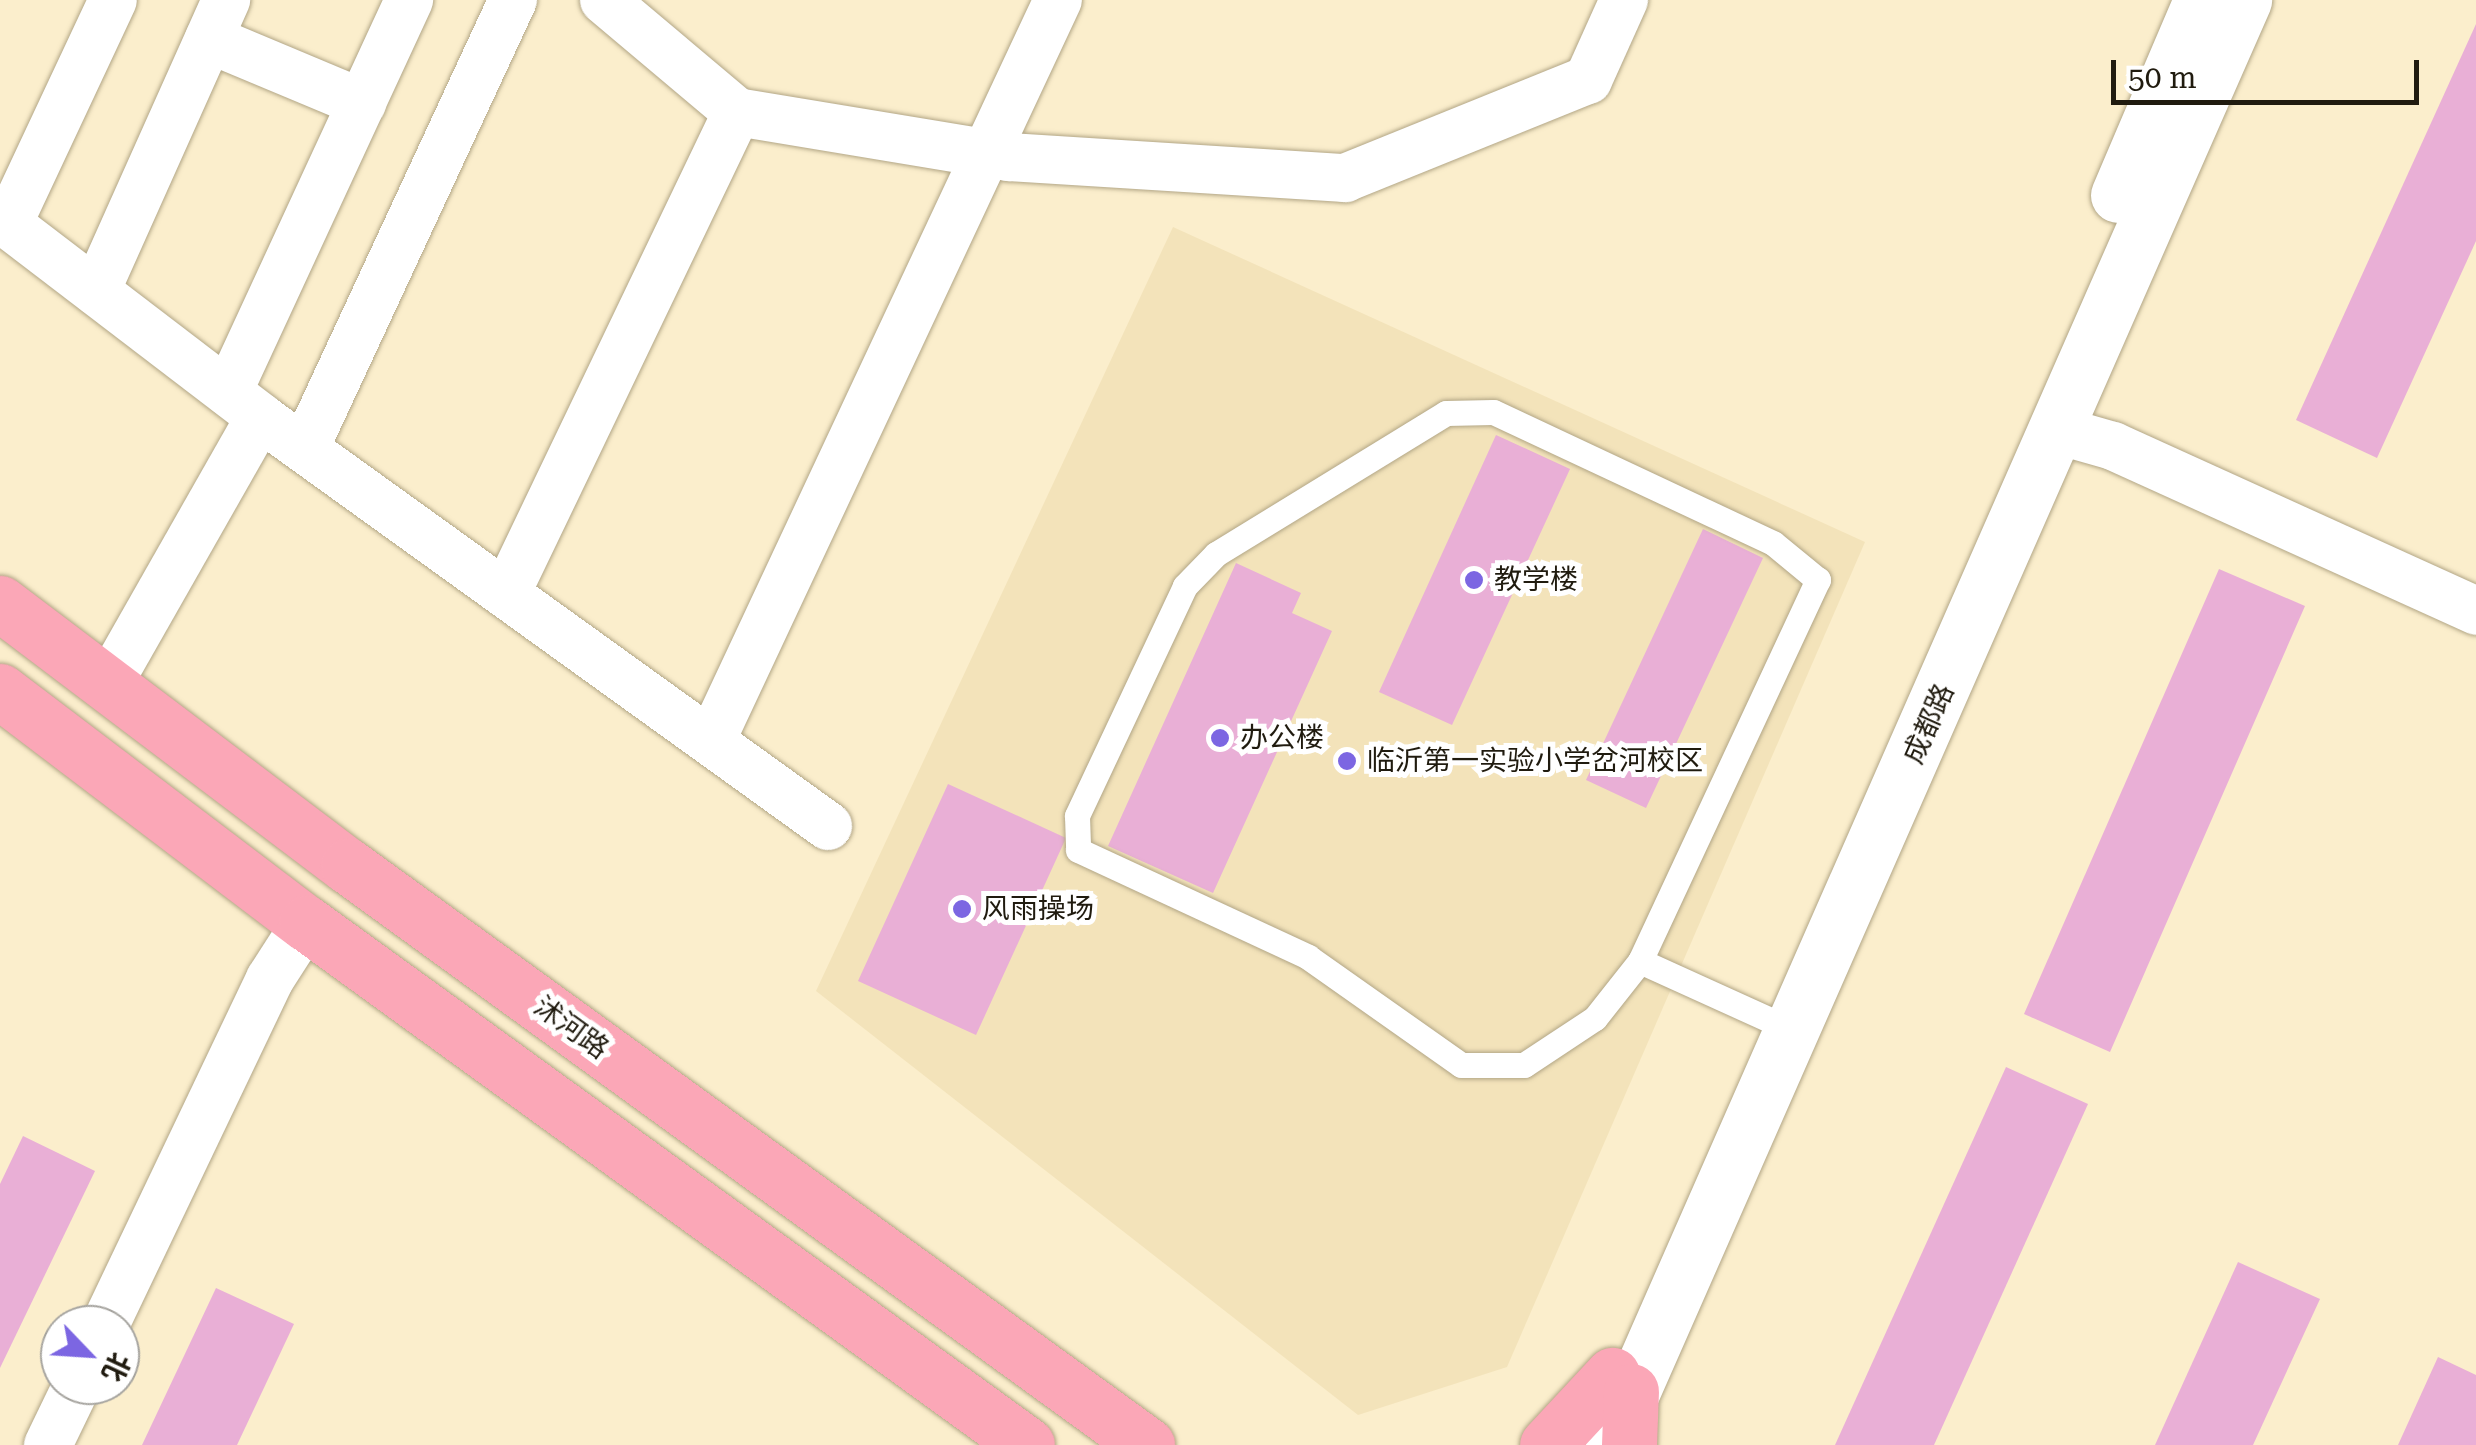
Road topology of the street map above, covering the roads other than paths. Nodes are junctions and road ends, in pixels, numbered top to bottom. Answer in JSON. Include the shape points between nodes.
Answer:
{"nodes":[{"id":1,"x":113,"y":0,"type":"edge"},
{"id":2,"x":409,"y":0,"type":"edge"},
{"id":3,"x":513,"y":0,"type":"edge"},
{"id":4,"x":604,"y":0,"type":"edge"},
{"id":5,"x":1058,"y":0,"type":"edge"},
{"id":6,"x":1624,"y":0,"type":"edge"},
{"id":7,"x":2200,"y":0,"type":"edge"},
{"id":8,"x":2244,"y":0,"type":"edge"},
{"id":9,"x":217,"y":19,"type":"edge"},
{"id":10,"x":362,"y":103,"type":"junction"},
{"id":11,"x":737,"y":112,"type":"junction"},
{"id":12,"x":986,"y":153,"type":"junction"},
{"id":13,"x":4,"y":221,"type":"edge"},
{"id":14,"x":96,"y":291,"type":"junction"},
{"id":15,"x":244,"y":404,"type":"junction"},
{"id":16,"x":2056,"y":430,"type":"junction"},
{"id":17,"x":305,"y":448,"type":"junction"},
{"id":18,"x":506,"y":594,"type":"junction"},
{"id":19,"x":0,"y":603,"type":"edge"},
{"id":20,"x":2476,"y":611,"type":"edge"},
{"id":21,"x":108,"y":685,"type":"junction"},
{"id":22,"x":0,"y":691,"type":"edge"},
{"id":23,"x":711,"y":742,"type":"junction"},
{"id":24,"x":828,"y":826,"type":"dead end"},
{"id":25,"x":306,"y":923,"type":"junction"},
{"id":26,"x":1640,"y":961,"type":"junction"},
{"id":27,"x":1768,"y":1020,"type":"junction"},
{"id":28,"x":115,"y":1305,"type":"edge"},
{"id":29,"x":1621,"y":1383,"type":"junction"},
{"id":30,"x":67,"y":1405,"type":"edge"},
{"id":31,"x":48,"y":1445,"type":"edge"},
{"id":32,"x":1027,"y":1445,"type":"edge"},
{"id":33,"x":1147,"y":1445,"type":"edge"},
{"id":34,"x":1547,"y":1445,"type":"edge"},
{"id":35,"x":1580,"y":1445,"type":"edge"},
{"id":36,"x":1609,"y":1445,"type":"edge"},
{"id":37,"x":1629,"y":1445,"type":"edge"}],
"edges":[{"from":1,"to":13,"type":"street"},
{"from":2,"to":10,"type":"street"},
{"from":3,"to":17,"type":"street"},
{"from":4,"to":11,"type":"street"},
{"from":5,"to":12,"type":"street"},
{"from":6,"to":12,"type":"street","via":[[1588,80],[1345,178]]},
{"from":7,"to":27,"type":"street","name":"成都路"},
{"from":8,"to":16,"type":"street","name":"成都路"},
{"from":9,"to":10,"type":"street"},
{"from":9,"to":14,"type":"street"},
{"from":10,"to":15,"type":"street"},
{"from":11,"to":12,"type":"street"},
{"from":11,"to":18,"type":"street"},
{"from":12,"to":23,"type":"street"},
{"from":13,"to":14,"type":"street"},
{"from":14,"to":15,"type":"street"},
{"from":15,"to":17,"type":"street"},
{"from":15,"to":21,"type":"street"},
{"from":16,"to":20,"type":"street","via":[[2113,446]]},
{"from":16,"to":29,"type":"street","name":"成都路"},
{"from":17,"to":18,"type":"street"},
{"from":18,"to":23,"type":"street"},
{"from":19,"to":21,"type":"main road","name":"沭河路"},
{"from":21,"to":33,"type":"main road","name":"沭河路"},
{"from":22,"to":25,"type":"main road"},
{"from":23,"to":24,"type":"street"},
{"from":25,"to":28,"type":"street","via":[[270,979]]},
{"from":25,"to":32,"type":"main road"},
{"from":26,"to":26,"type":"lane","via":[[1818,580],[1804,568],[1774,544],[1492,412],[1446,413],[1216,554],[1184,586],[1077,816],[1078,850],[1308,957],[1461,1065],[1524,1065],[1595,1018]]},
{"from":26,"to":27,"type":"lane"},
{"from":27,"to":29,"type":"street","name":"成都路"},
{"from":29,"to":34,"type":"main road"},
{"from":29,"to":35,"type":"street","name":"成都路"},
{"from":29,"to":36,"type":"street","name":"成都路"},
{"from":29,"to":37,"type":"main road"},
{"from":30,"to":31,"type":"street"}]}
